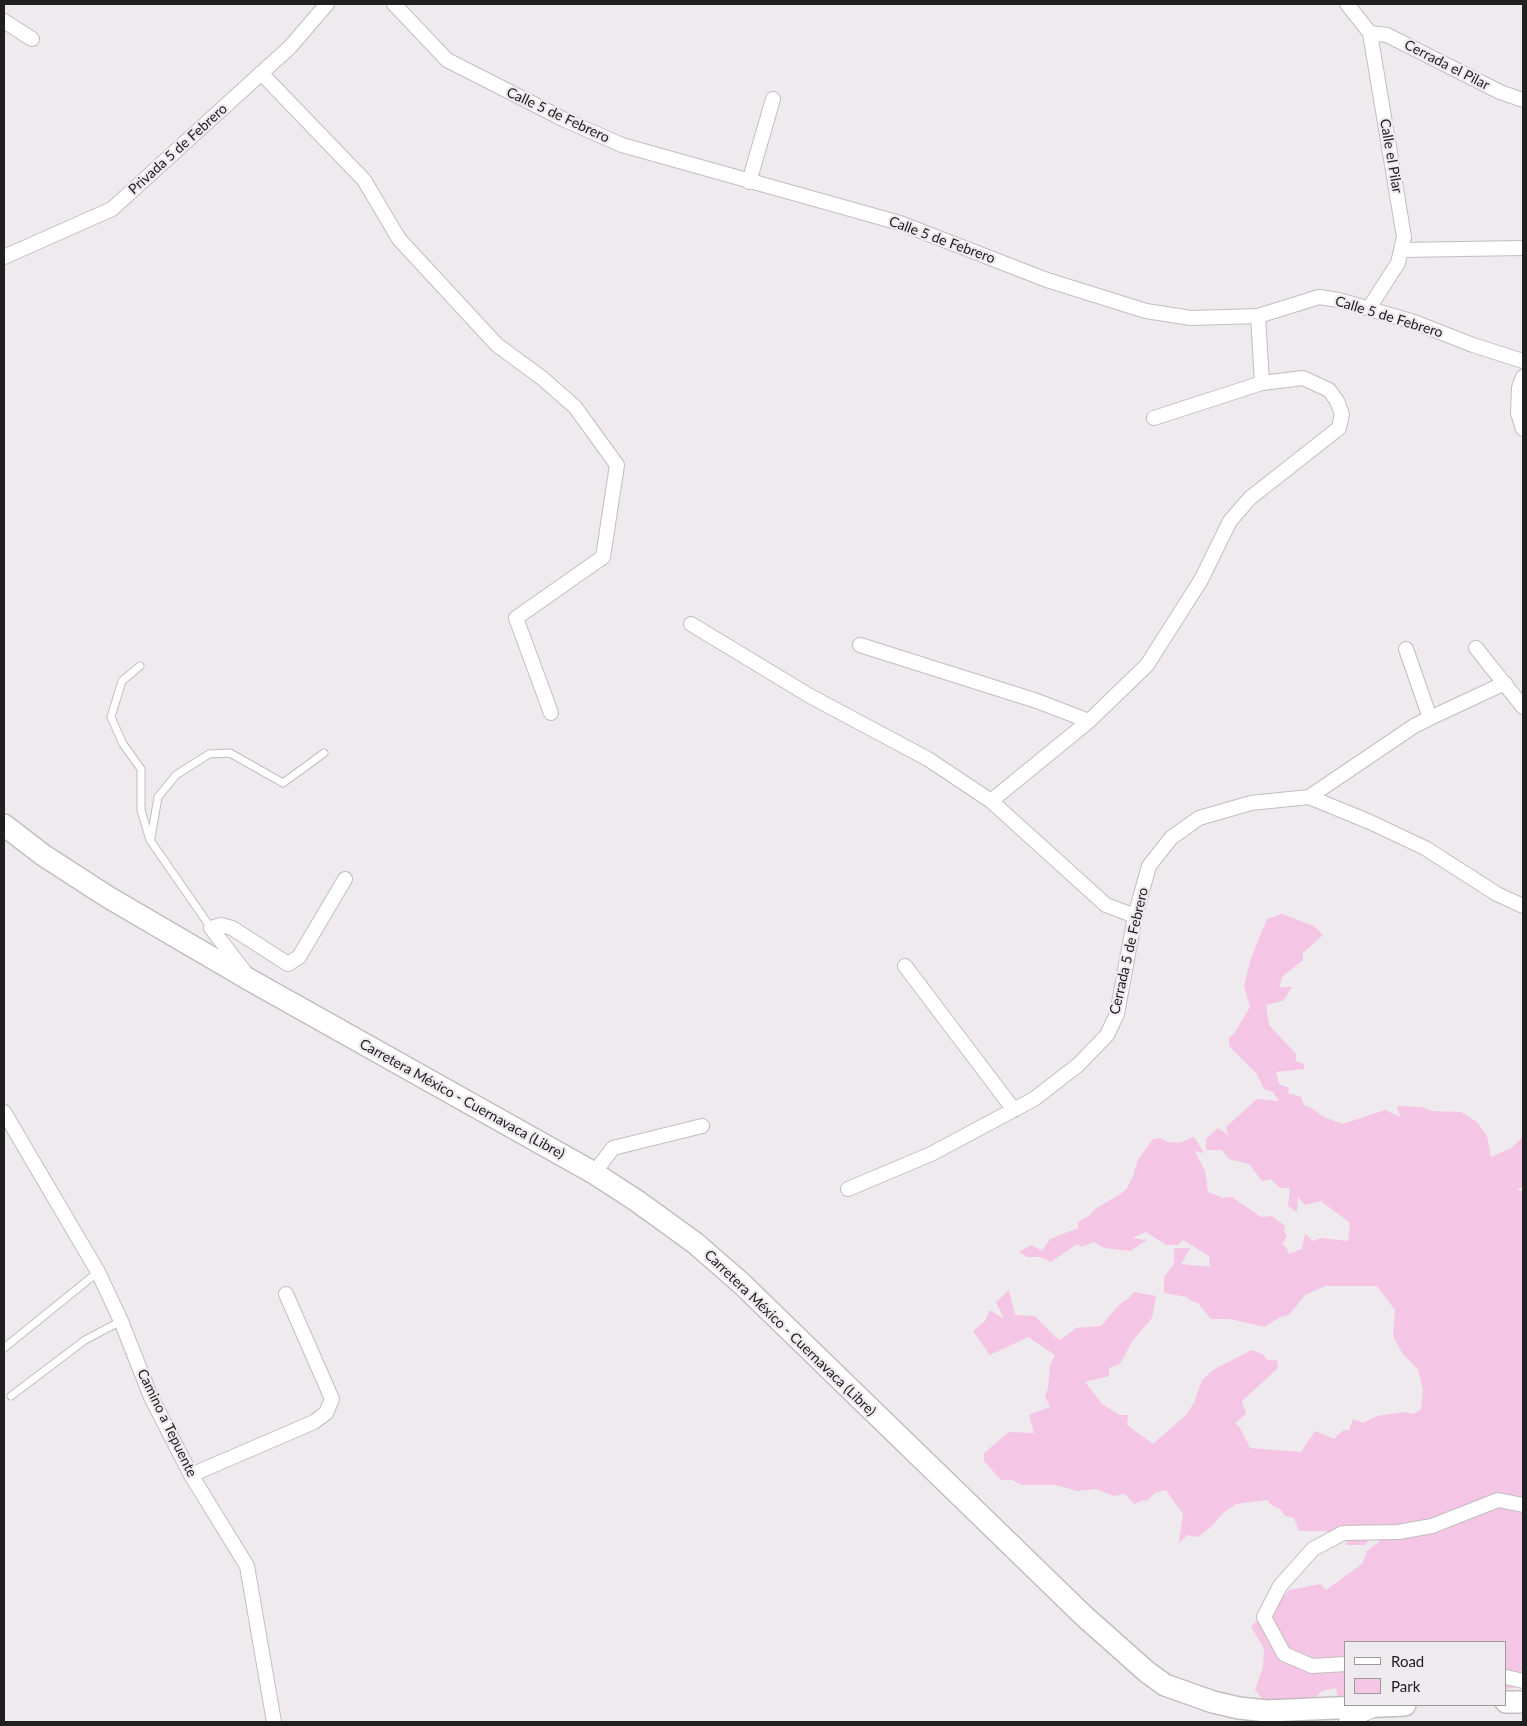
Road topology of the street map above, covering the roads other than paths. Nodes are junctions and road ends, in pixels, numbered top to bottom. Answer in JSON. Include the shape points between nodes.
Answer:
{"nodes":[{"id":1,"x":327,"y":4,"type":"edge"},
{"id":2,"x":394,"y":4,"type":"edge"},
{"id":3,"x":1347,"y":4,"type":"edge"},
{"id":4,"x":4,"y":21,"type":"edge"},
{"id":5,"x":1370,"y":33,"type":"junction"},
{"id":6,"x":32,"y":39,"type":"dead end"},
{"id":7,"x":261,"y":73,"type":"junction"},
{"id":8,"x":773,"y":99,"type":"dead end"},
{"id":9,"x":1523,"y":100,"type":"edge"},
{"id":10,"x":749,"y":182,"type":"junction"},
{"id":11,"x":1523,"y":248,"type":"edge"},
{"id":12,"x":1401,"y":250,"type":"junction"},
{"id":13,"x":4,"y":257,"type":"edge"},
{"id":14,"x":1369,"y":308,"type":"junction"},
{"id":15,"x":1258,"y":316,"type":"junction"},
{"id":16,"x":1523,"y":361,"type":"edge"},
{"id":17,"x":1523,"y":377,"type":"edge"},
{"id":18,"x":1262,"y":383,"type":"junction"},
{"id":19,"x":1154,"y":418,"type":"dead end"},
{"id":20,"x":1523,"y":429,"type":"edge"},
{"id":21,"x":691,"y":624,"type":"dead end"},
{"id":22,"x":860,"y":645,"type":"dead end"},
{"id":23,"x":1476,"y":648,"type":"dead end"},
{"id":24,"x":1406,"y":649,"type":"dead end"},
{"id":25,"x":140,"y":666,"type":"dead end"},
{"id":26,"x":1505,"y":683,"type":"junction"},
{"id":27,"x":1523,"y":706,"type":"edge"},
{"id":28,"x":551,"y":713,"type":"dead end"},
{"id":29,"x":1430,"y":718,"type":"junction"},
{"id":30,"x":1089,"y":721,"type":"junction"},
{"id":31,"x":324,"y":753,"type":"dead end"},
{"id":32,"x":1309,"y":797,"type":"junction"},
{"id":33,"x":991,"y":802,"type":"junction"},
{"id":34,"x":4,"y":825,"type":"edge"},
{"id":35,"x":150,"y":840,"type":"junction"},
{"id":36,"x":345,"y":879,"type":"dead end"},
{"id":37,"x":1523,"y":906,"type":"edge"},
{"id":38,"x":1135,"y":916,"type":"junction"},
{"id":39,"x":210,"y":928,"type":"junction"},
{"id":40,"x":905,"y":966,"type":"dead end"},
{"id":41,"x":250,"y":980,"type":"junction"},
{"id":42,"x":1014,"y":1110,"type":"junction"},
{"id":43,"x":4,"y":1112,"type":"edge"},
{"id":44,"x":702,"y":1126,"type":"dead end"},
{"id":45,"x":594,"y":1173,"type":"junction"},
{"id":46,"x":848,"y":1189,"type":"dead end"},
{"id":47,"x":98,"y":1272,"type":"junction"},
{"id":48,"x":286,"y":1294,"type":"dead end"},
{"id":49,"x":121,"y":1321,"type":"junction"},
{"id":50,"x":4,"y":1348,"type":"edge"},
{"id":51,"x":11,"y":1396,"type":"dead end"},
{"id":52,"x":191,"y":1475,"type":"junction"},
{"id":53,"x":1523,"y":1505,"type":"edge"},
{"id":54,"x":1344,"y":1664,"type":"edge"},
{"id":55,"x":1507,"y":1677,"type":"edge"},
{"id":56,"x":1523,"y":1681,"type":"edge"},
{"id":57,"x":1507,"y":1702,"type":"edge"},
{"id":58,"x":1523,"y":1702,"type":"edge"},
{"id":59,"x":1381,"y":1706,"type":"joint"},
{"id":60,"x":274,"y":1722,"type":"edge"},
{"id":61,"x":1346,"y":1722,"type":"edge"}],
"edges":[{"from":1,"to":7,"type":"street","name":"Privada 5 de Febrero","via":[[290,47]]},
{"from":2,"to":10,"type":"street","name":"Calle 5 de Febrero","via":[[447,60],[565,120],[622,145]]},
{"from":3,"to":5,"type":"street","name":"Calle el Pilar"},
{"from":4,"to":6,"type":"street"},
{"from":5,"to":9,"type":"street","name":"Cerrada el Pilar","via":[[1387,35],[1500,92]]},
{"from":5,"to":12,"type":"street","name":"Calle el Pilar","via":[[1404,237]]},
{"from":7,"to":13,"type":"street","name":"Privada 5 de Febrero","via":[[112,209]]},
{"from":7,"to":28,"type":"street","via":[[364,180],[399,239],[497,345],[575,407],[616,466],[603,557],[516,618]]},
{"from":8,"to":10,"type":"street"},
{"from":10,"to":15,"type":"street","name":"Calle 5 de Febrero","via":[[900,223],[1047,280],[1146,311],[1191,318]]},
{"from":11,"to":12,"type":"street"},
{"from":12,"to":14,"type":"street","name":"Calle el Pilar","via":[[1398,263]]},
{"from":14,"to":15,"type":"street","name":"Calle 5 de Febrero","via":[[1320,297]]},
{"from":14,"to":16,"type":"street","name":"Calle 5 de Febrero"},
{"from":15,"to":18,"type":"street"},
{"from":17,"to":20,"type":"street","via":[[1518,412]]},
{"from":18,"to":19,"type":"street"},
{"from":18,"to":30,"type":"street","via":[[1303,378],[1329,390],[1342,414],[1339,428],[1250,498],[1230,521],[1201,580],[1147,665]]},
{"from":21,"to":33,"type":"street","via":[[810,696],[928,759]]},
{"from":22,"to":30,"type":"street","via":[[1037,701]]},
{"from":23,"to":26,"type":"street"},
{"from":24,"to":29,"type":"street"},
{"from":25,"to":35,"type":"lane","via":[[122,681],[111,717],[123,744],[141,769],[140,810]]},
{"from":26,"to":27,"type":"street"},
{"from":26,"to":29,"type":"street"},
{"from":29,"to":32,"type":"street"},
{"from":30,"to":33,"type":"street"},
{"from":31,"to":35,"type":"lane","via":[[283,783],[230,753],[209,754],[176,775],[158,797]]},
{"from":32,"to":37,"type":"street","name":"Cerrada 5 de Febrero","via":[[1425,848],[1497,894]]},
{"from":32,"to":38,"type":"street","name":"Cerrada 5 de Febrero","via":[[1251,803],[1199,818],[1171,838],[1149,866]]},
{"from":33,"to":38,"type":"street","via":[[1106,905]]},
{"from":34,"to":41,"type":"main road","name":"Carretera México - Cuernavaca (Libre)","via":[[108,897]]},
{"from":35,"to":39,"type":"lane"},
{"from":36,"to":39,"type":"street","via":[[299,957],[288,964],[232,928],[221,925]]},
{"from":38,"to":42,"type":"street","name":"Cerrada 5 de Febrero","via":[[1117,1014],[1107,1035],[1078,1065],[1034,1099]]},
{"from":39,"to":41,"type":"street"},
{"from":40,"to":42,"type":"street"},
{"from":41,"to":45,"type":"main road","name":"Carretera México - Cuernavaca (Libre)"},
{"from":42,"to":46,"type":"street","name":"Cerrada 5 de Febrero","via":[[931,1154]]},
{"from":43,"to":47,"type":"street","name":"Camino a Tepuente"},
{"from":44,"to":45,"type":"street","via":[[613,1148]]},
{"from":45,"to":59,"type":"main road","name":"Carretera México - Cuernavaca (Libre)","via":[[695,1243],[741,1283],[1084,1616],[1165,1686],[1239,1708]]},
{"from":47,"to":49,"type":"street","name":"Camino a Tepuente"},
{"from":47,"to":50,"type":"lane"},
{"from":48,"to":52,"type":"street","via":[[332,1399],[326,1413],[314,1422]]},
{"from":49,"to":51,"type":"lane","via":[[85,1340]]},
{"from":49,"to":52,"type":"street","name":"Camino a Tepuente","via":[[151,1397]]},
{"from":52,"to":60,"type":"street","name":"Camino a Tepuente","via":[[248,1566]]},
{"from":53,"to":54,"type":"street","via":[[1498,1500],[1432,1526],[1398,1532],[1343,1532],[1313,1549],[1280,1586],[1264,1617],[1284,1654],[1312,1666]]},
{"from":55,"to":56,"type":"street"},
{"from":57,"to":58,"type":"main road"},
{"from":59,"to":61,"type":"street"}]}
